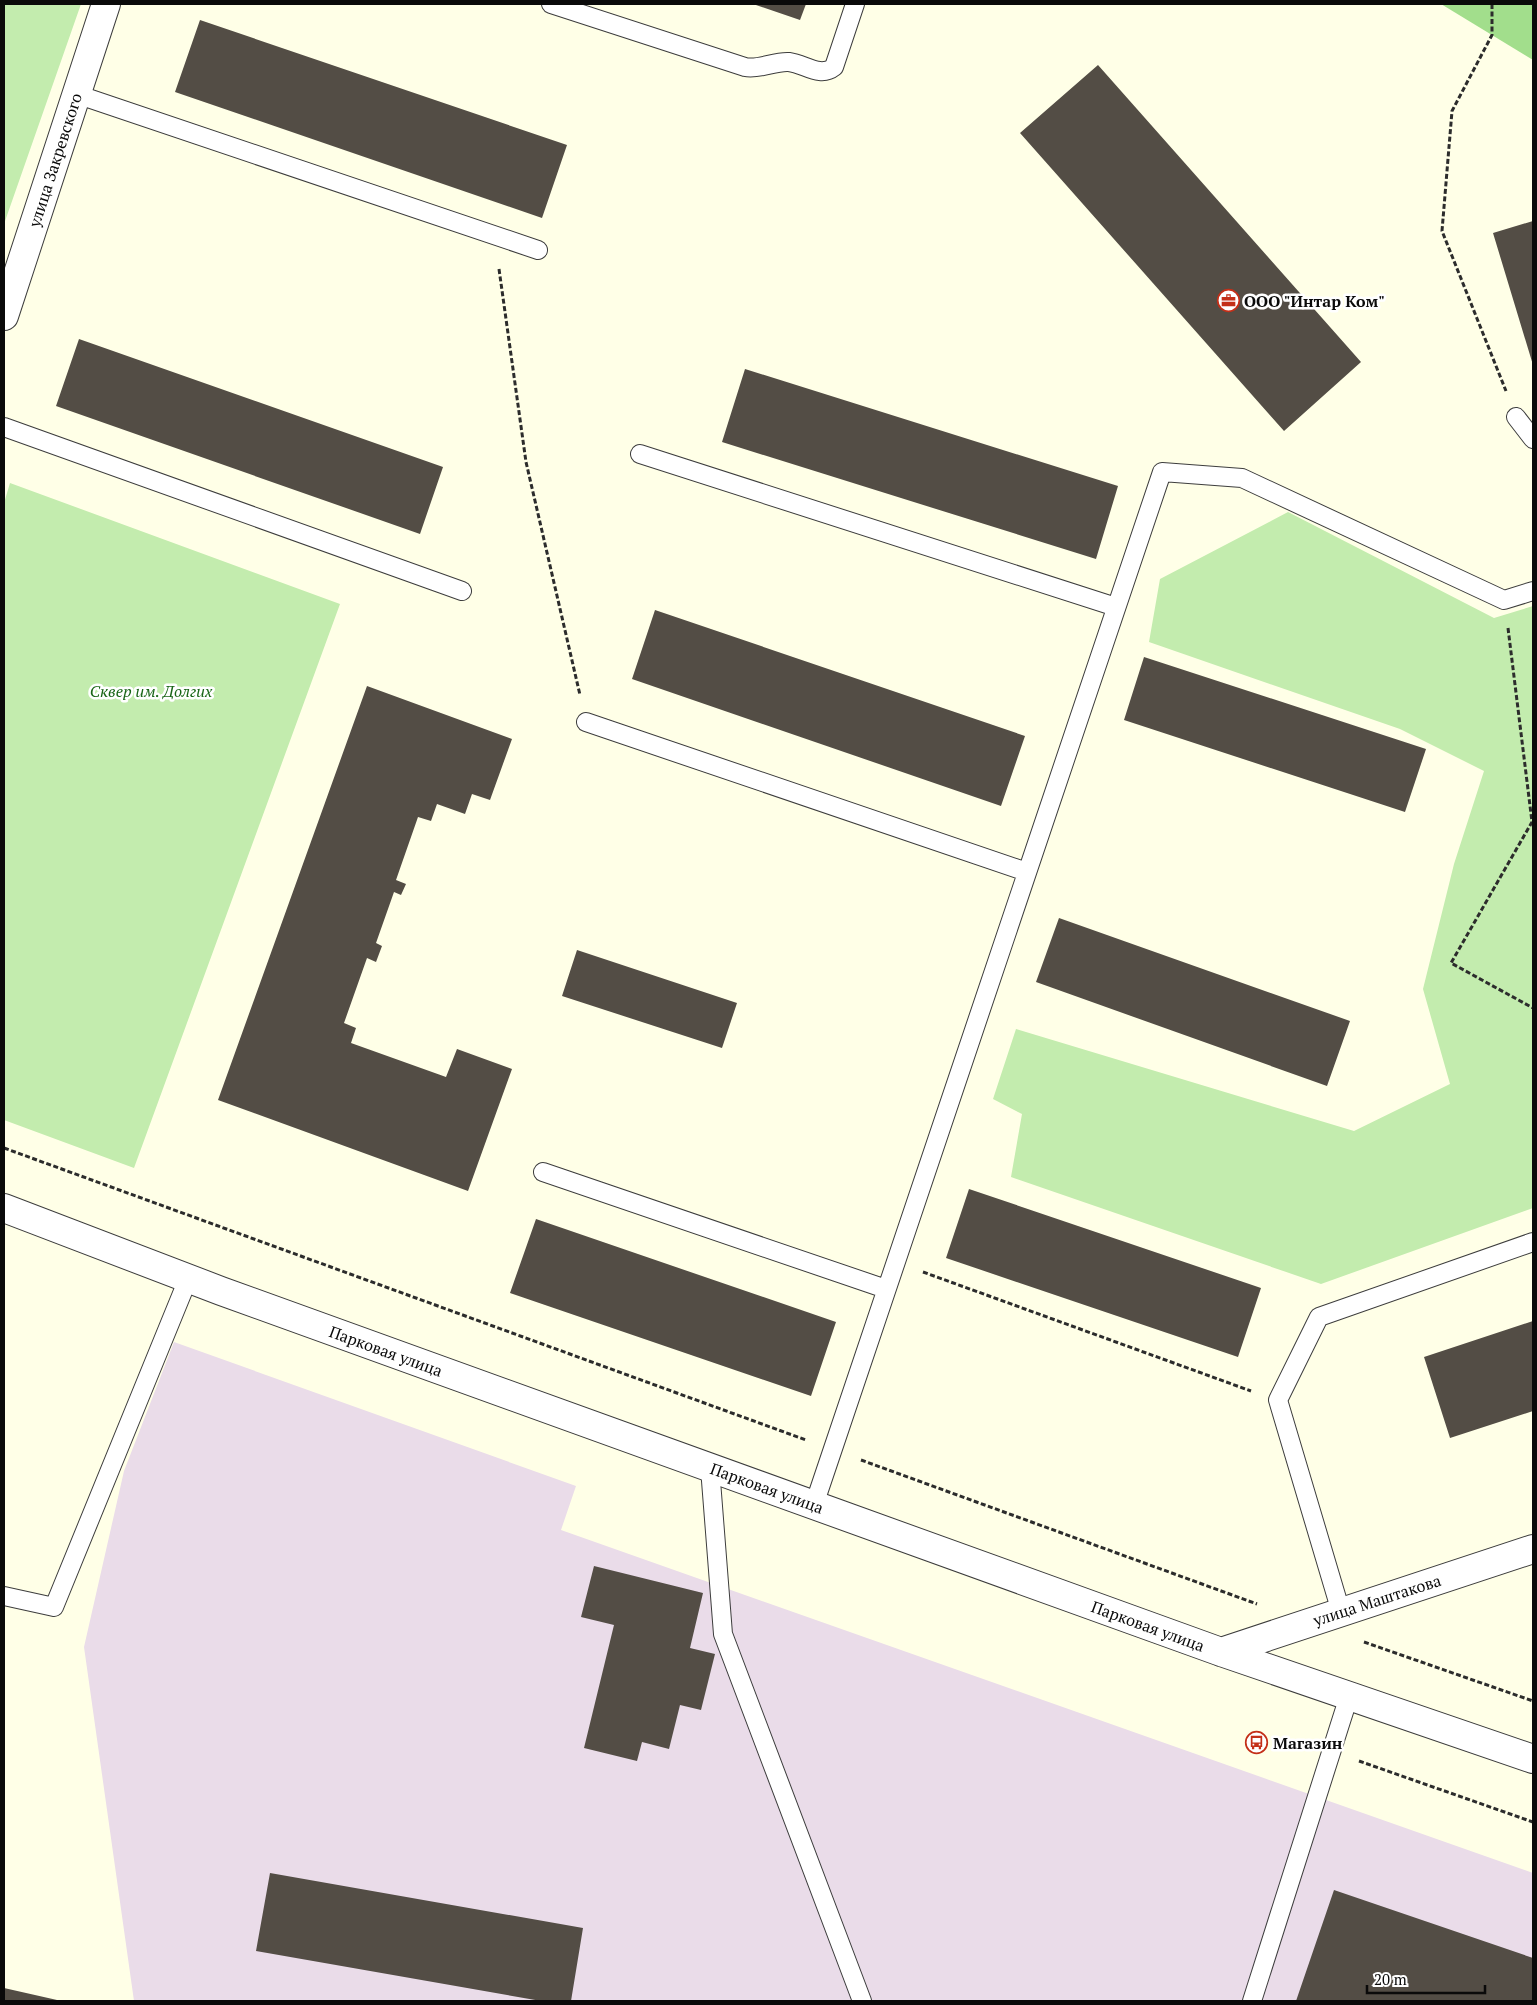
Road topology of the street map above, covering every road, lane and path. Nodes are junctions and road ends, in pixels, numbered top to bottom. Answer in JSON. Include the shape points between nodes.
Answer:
{"nodes":[{"id":1,"x":106,"y":4,"type":"edge"},
{"id":2,"x":551,"y":4,"type":"edge"},
{"id":3,"x":855,"y":4,"type":"edge"},
{"id":4,"x":1492,"y":4,"type":"edge"},
{"id":5,"x":76,"y":94,"type":"junction"},
{"id":6,"x":495,"y":236,"type":"junction"},
{"id":7,"x":538,"y":250,"type":"dead end"},
{"id":8,"x":4,"y":316,"type":"edge"},
{"id":9,"x":1516,"y":417,"type":"joint"},
{"id":10,"x":4,"y":427,"type":"edge"},
{"id":11,"x":1533,"y":439,"type":"edge"},
{"id":12,"x":640,"y":454,"type":"dead end"},
{"id":13,"x":462,"y":591,"type":"dead end"},
{"id":14,"x":1533,"y":591,"type":"edge"},
{"id":15,"x":1504,"y":600,"type":"junction"},
{"id":16,"x":1116,"y":606,"type":"junction"},
{"id":17,"x":586,"y":722,"type":"joint"},
{"id":18,"x":1027,"y":872,"type":"junction"},
{"id":19,"x":1533,"y":1008,"type":"edge"},
{"id":20,"x":4,"y":1148,"type":"edge"},
{"id":21,"x":543,"y":1172,"type":"dead end"},
{"id":22,"x":4,"y":1208,"type":"edge"},
{"id":23,"x":1533,"y":1242,"type":"edge"},
{"id":24,"x":896,"y":1262,"type":"junction"},
{"id":25,"x":188,"y":1279,"type":"junction"},
{"id":26,"x":886,"y":1289,"type":"junction"},
{"id":27,"x":1278,"y":1400,"type":"junction"},
{"id":28,"x":833,"y":1450,"type":"junction"},
{"id":29,"x":710,"y":1468,"type":"junction"},
{"id":30,"x":814,"y":1506,"type":"junction"},
{"id":31,"x":1533,"y":1549,"type":"edge"},
{"id":32,"x":4,"y":1596,"type":"edge"},
{"id":33,"x":1341,"y":1612,"type":"junction"},
{"id":34,"x":1309,"y":1623,"type":"junction"},
{"id":35,"x":1221,"y":1652,"type":"junction"},
{"id":36,"x":1349,"y":1696,"type":"junction"},
{"id":37,"x":1533,"y":1701,"type":"edge"},
{"id":38,"x":1332,"y":1751,"type":"junction"},
{"id":39,"x":1533,"y":1759,"type":"edge"},
{"id":40,"x":1533,"y":1822,"type":"edge"},
{"id":41,"x":862,"y":2001,"type":"edge"},
{"id":42,"x":1252,"y":2001,"type":"edge"}],
"edges":[{"from":1,"to":5,"type":"street","name":"улица Закревского"},
{"from":2,"to":3,"type":"lane","via":[[746,67],[789,62],[829,72],[834,67]]},
{"from":4,"to":9,"type":"path","via":[[1492,35],[1452,111],[1442,231]]},
{"from":5,"to":6,"type":"lane"},
{"from":5,"to":8,"type":"street","name":"улица Закревского"},
{"from":6,"to":7,"type":"lane"},
{"from":6,"to":17,"type":"path","via":[[526,462]]},
{"from":9,"to":11,"type":"lane"},
{"from":10,"to":13,"type":"lane"},
{"from":12,"to":16,"type":"lane"},
{"from":14,"to":15,"type":"lane"},
{"from":15,"to":16,"type":"lane","via":[[1242,478],[1162,472]]},
{"from":15,"to":19,"type":"path","via":[[1532,822],[1451,963]]},
{"from":16,"to":18,"type":"lane"},
{"from":17,"to":18,"type":"lane"},
{"from":18,"to":24,"type":"lane"},
{"from":20,"to":28,"type":"path"},
{"from":21,"to":26,"type":"lane"},
{"from":22,"to":25,"type":"street","name":"Парковая улица"},
{"from":23,"to":27,"type":"lane","via":[[1319,1317]]},
{"from":24,"to":26,"type":"lane"},
{"from":24,"to":27,"type":"path"},
{"from":25,"to":29,"type":"street","name":"Парковая улица"},
{"from":25,"to":32,"type":"lane","via":[[54,1608]]},
{"from":26,"to":28,"type":"lane"},
{"from":27,"to":33,"type":"lane"},
{"from":28,"to":30,"type":"lane"},
{"from":28,"to":34,"type":"path"},
{"from":29,"to":30,"type":"street","name":"Парковая улица"},
{"from":29,"to":41,"type":"lane","via":[[724,1634]]},
{"from":30,"to":35,"type":"street","name":"Парковая улица"},
{"from":31,"to":33,"type":"street","name":"улица Маштакова"},
{"from":33,"to":34,"type":"street","name":"улица Маштакова"},
{"from":34,"to":35,"type":"street","name":"улица Маштакова"},
{"from":34,"to":37,"type":"path"},
{"from":35,"to":36,"type":"street","name":"Парковая улица"},
{"from":36,"to":38,"type":"lane"},
{"from":36,"to":39,"type":"street","name":"Парковая улица"},
{"from":38,"to":40,"type":"path"},
{"from":38,"to":42,"type":"lane"}]}
